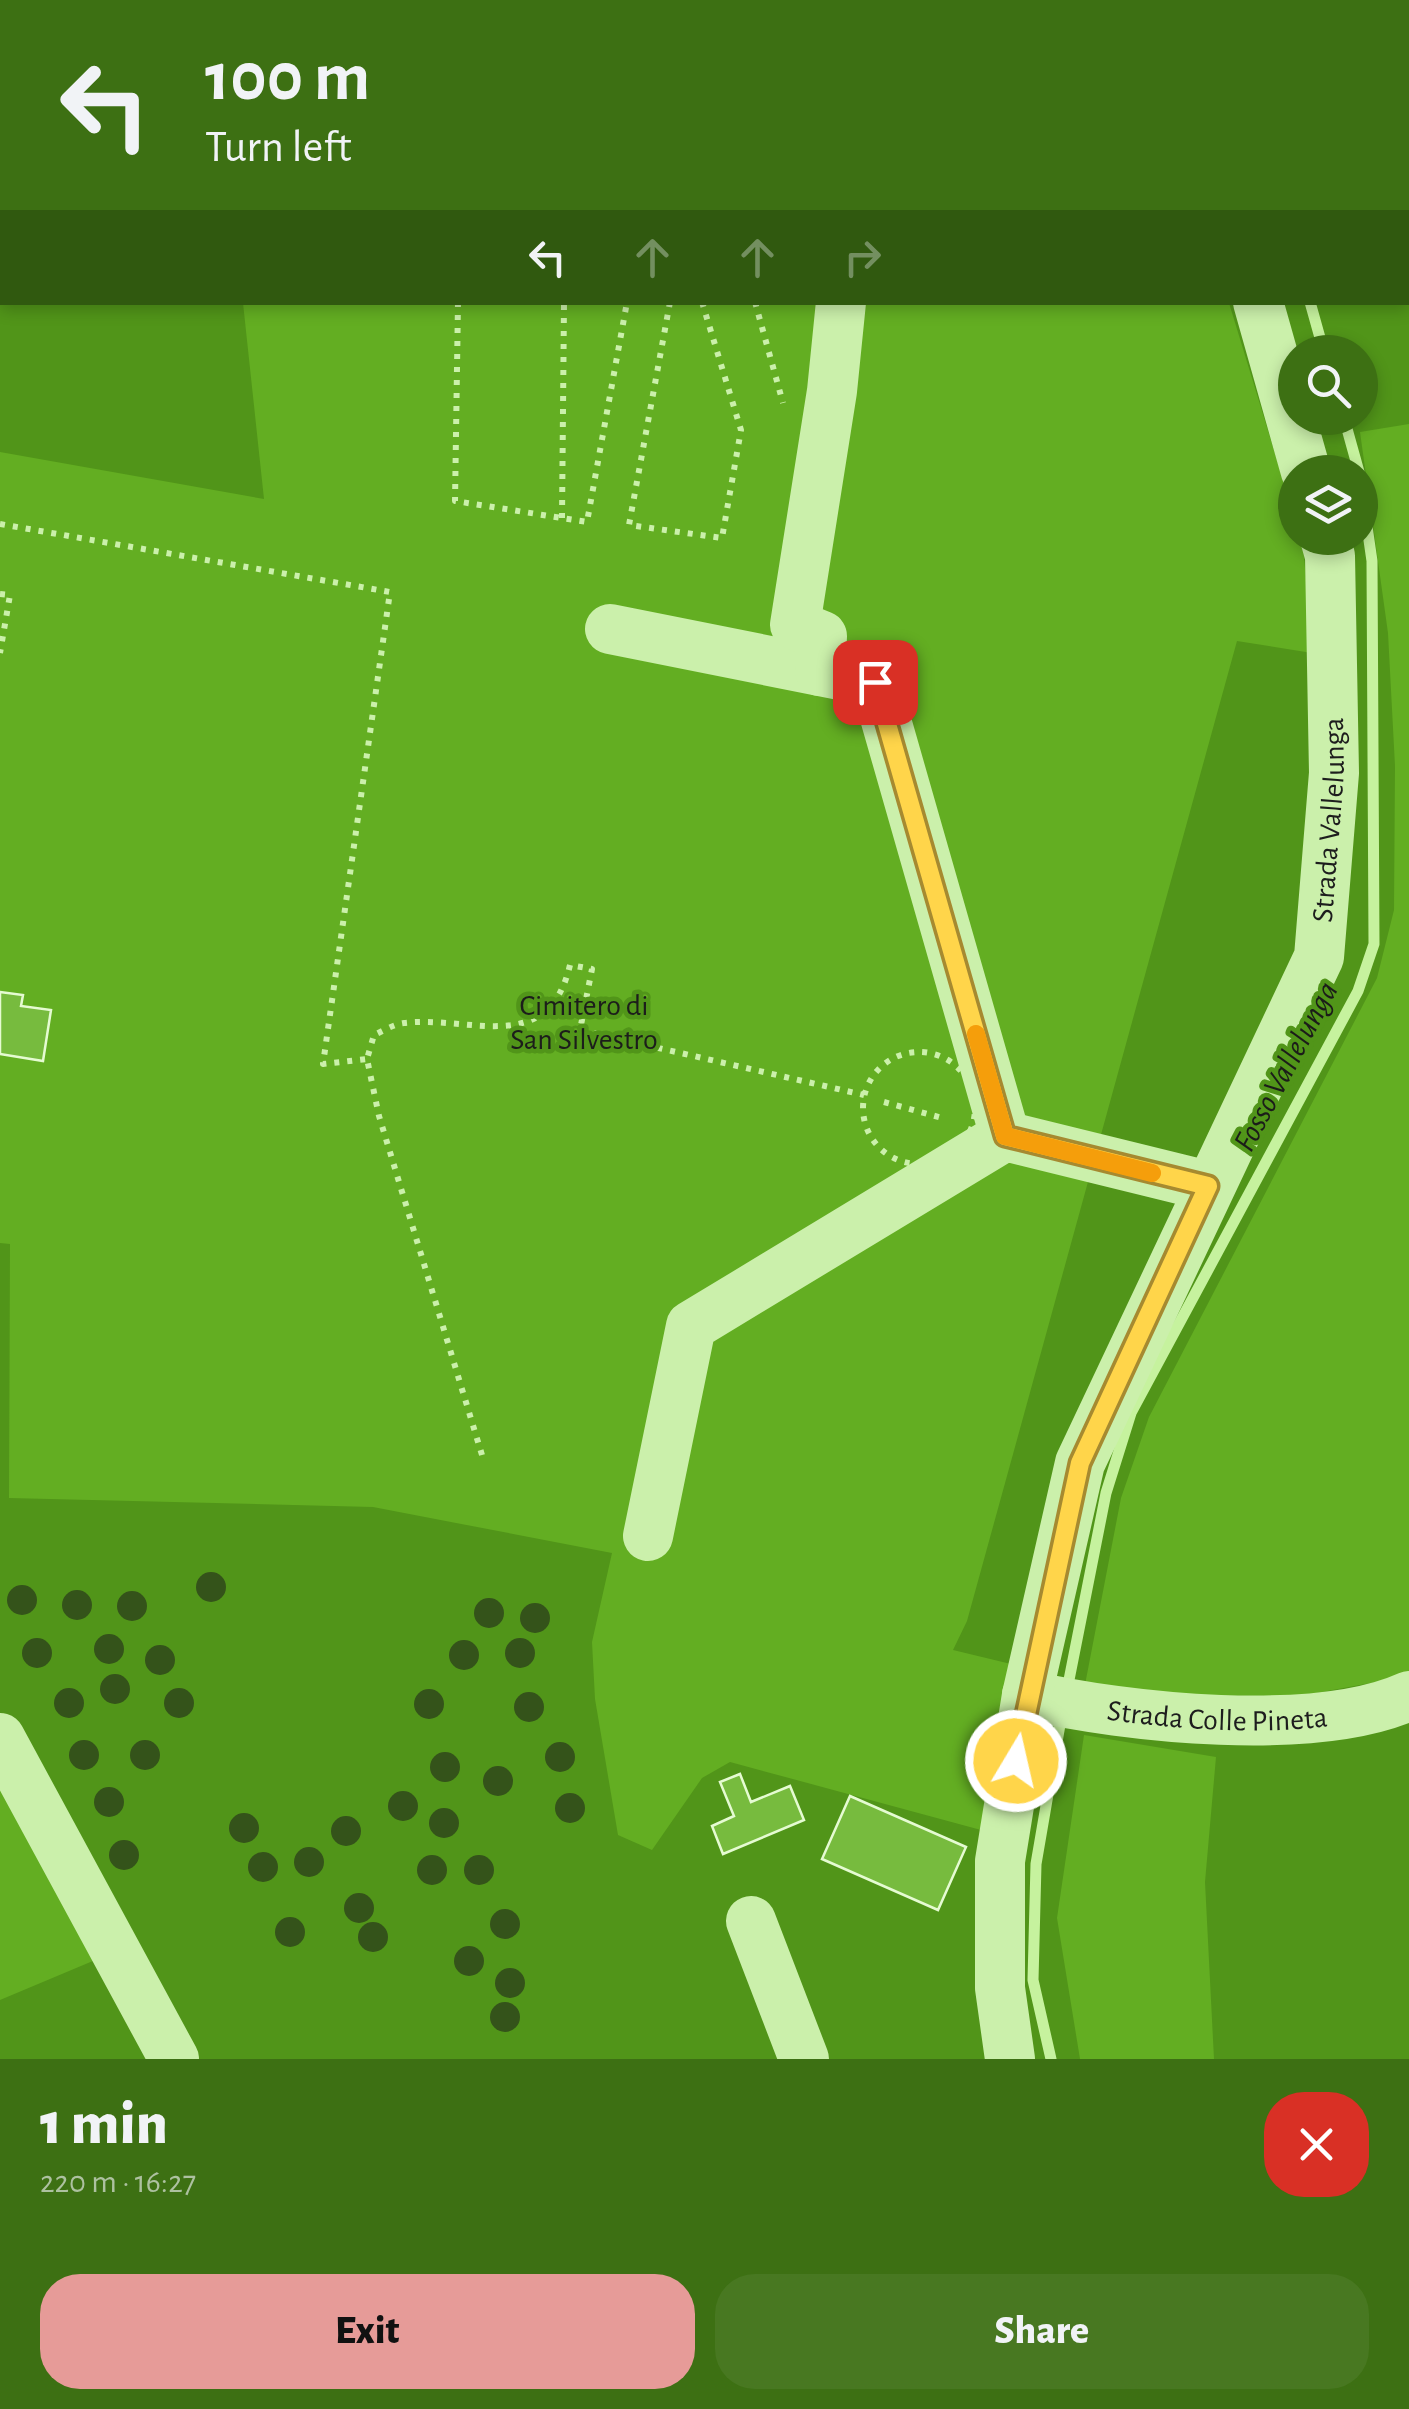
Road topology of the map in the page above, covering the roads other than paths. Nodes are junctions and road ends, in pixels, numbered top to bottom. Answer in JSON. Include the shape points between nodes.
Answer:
{"nodes":[{"id":1,"x":840,"y":305,"type":"edge"},
{"id":2,"x":1259,"y":305,"type":"edge"},
{"id":3,"x":1301,"y":455,"type":"edge"},
{"id":4,"x":1330,"y":555,"type":"edge"},
{"id":5,"x":610,"y":629,"type":"dead end"},
{"id":6,"x":820,"y":671,"type":"junction"},
{"id":7,"x":1005,"y":1136,"type":"junction"},
{"id":8,"x":1208,"y":1186,"type":"junction"},
{"id":9,"x":648,"y":1536,"type":"dead end"},
{"id":10,"x":1409,"y":1696,"type":"edge"},
{"id":11,"x":1054,"y":1700,"type":"junction"},
{"id":12,"x":0,"y":1738,"type":"edge"},
{"id":13,"x":751,"y":1921,"type":"dead end"},
{"id":14,"x":174,"y":2059,"type":"edge"},
{"id":15,"x":804,"y":2059,"type":"edge"},
{"id":16,"x":1010,"y":2059,"type":"edge"}],
"edges":[{"from":1,"to":6,"type":"street","via":[[795,625],[822,636]]},
{"from":2,"to":3,"type":"street"},
{"from":4,"to":8,"type":"street","name":"Strada Vallelunga","via":[[1334,772],[1320,956]]},
{"from":5,"to":6,"type":"street"},
{"from":6,"to":7,"type":"street","via":[[875,682]]},
{"from":7,"to":8,"type":"street"},
{"from":7,"to":9,"type":"street","via":[[692,1326]]},
{"from":8,"to":11,"type":"street","name":"Strada Vallelunga","via":[[1080,1463]]},
{"from":10,"to":11,"type":"street","name":"Strada Colle Pineta","via":[[1282,1723]]},
{"from":11,"to":16,"type":"street","name":"Strada Vallelunga","via":[[1000,1861],[1000,1988]]},
{"from":12,"to":14,"type":"street"},
{"from":13,"to":15,"type":"street"}]}
